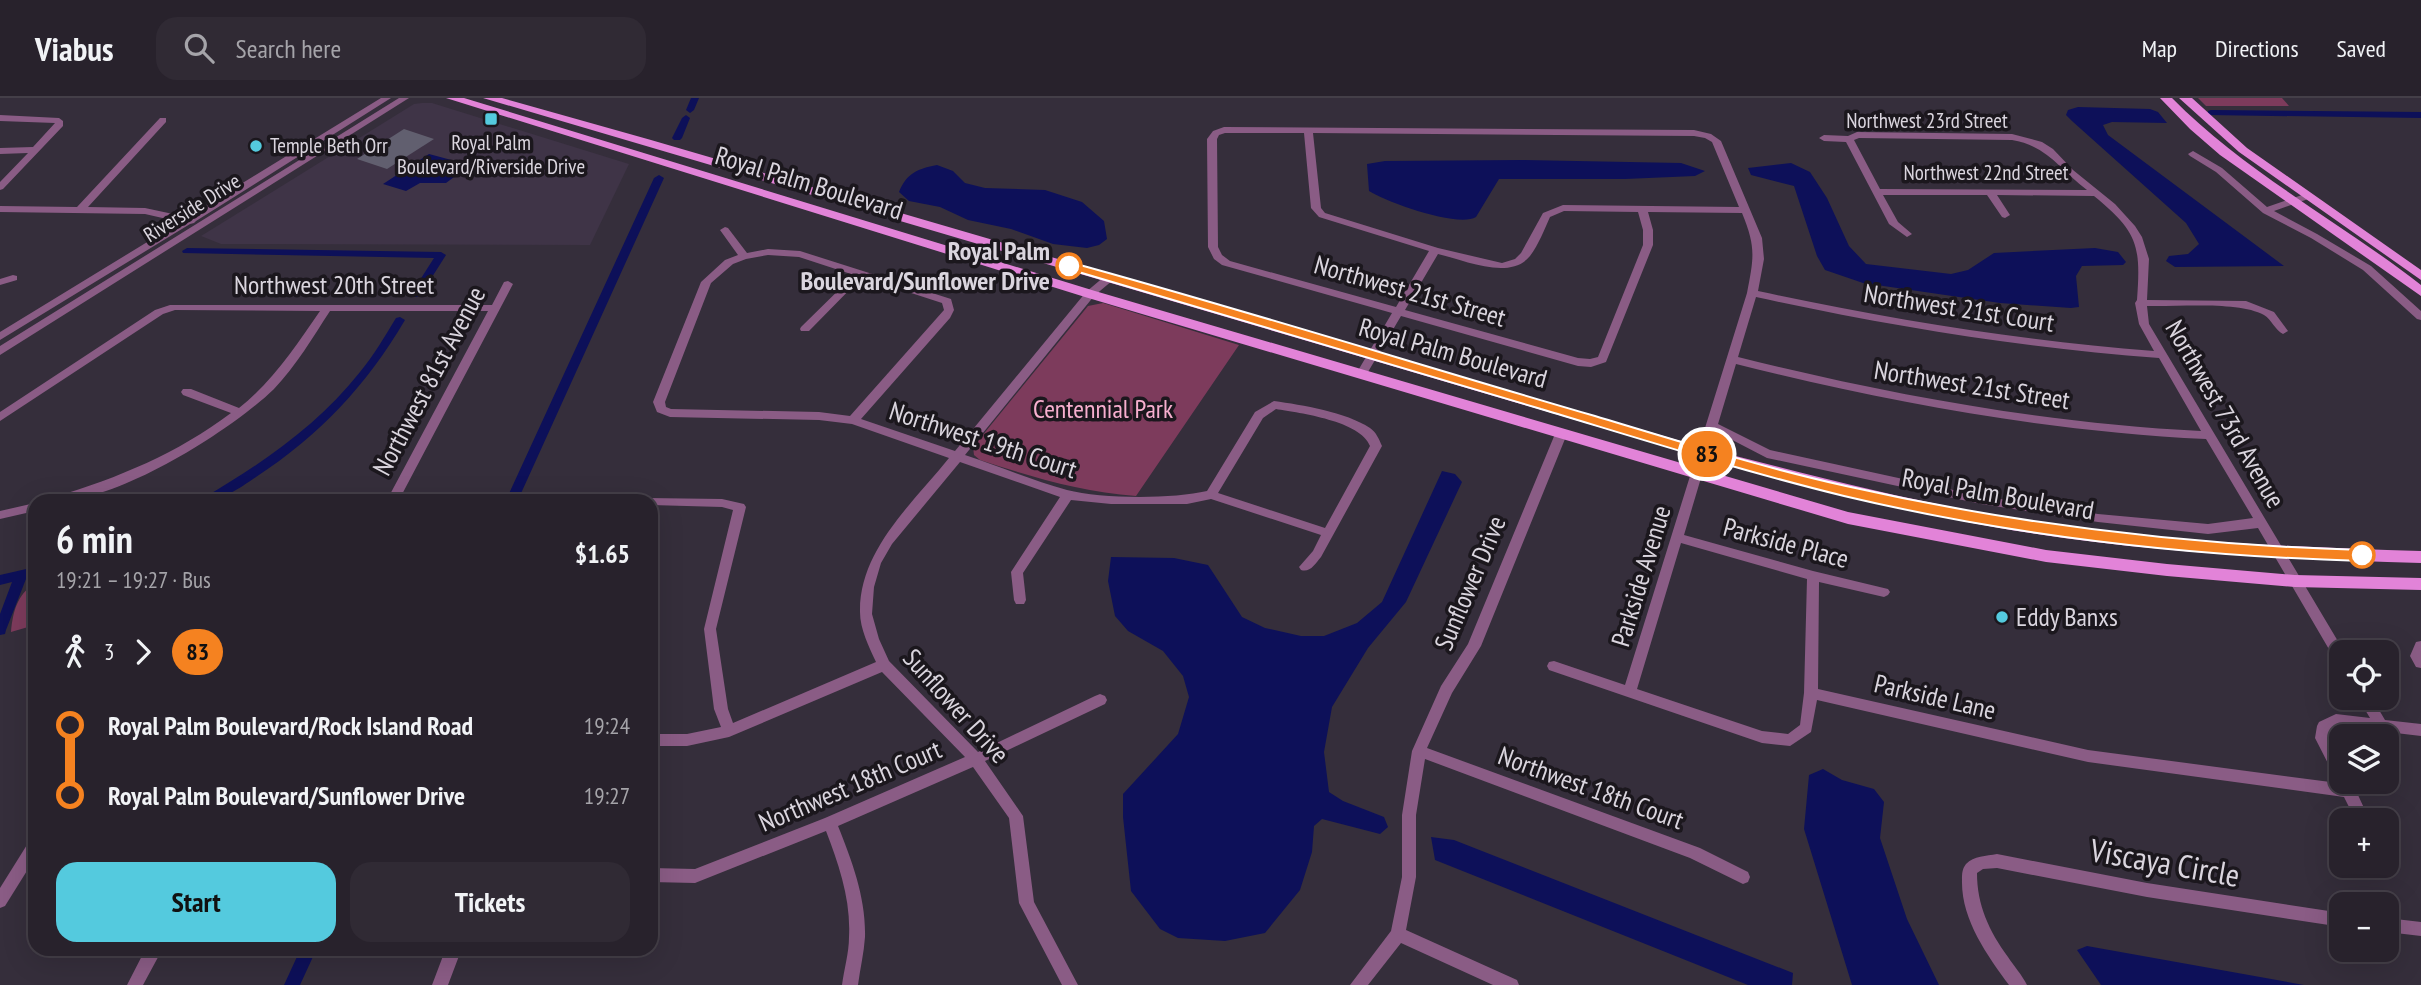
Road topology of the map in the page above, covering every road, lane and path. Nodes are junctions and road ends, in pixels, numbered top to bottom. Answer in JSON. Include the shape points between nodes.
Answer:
{"nodes":[{"id":1,"x":387,"y":98,"type":"edge"},
{"id":2,"x":405,"y":98,"type":"edge"},
{"id":3,"x":452,"y":98,"type":"edge"},
{"id":4,"x":489,"y":98,"type":"edge"},
{"id":5,"x":2166,"y":98,"type":"edge"},
{"id":6,"x":2185,"y":98,"type":"edge"},
{"id":7,"x":0,"y":118,"type":"edge"},
{"id":8,"x":163,"y":120,"type":"dead end"},
{"id":9,"x":59,"y":121,"type":"joint"},
{"id":10,"x":1308,"y":131,"type":"junction"},
{"id":11,"x":1824,"y":138,"type":"dead end"},
{"id":12,"x":1849,"y":139,"type":"junction"},
{"id":13,"x":2029,"y":140,"type":"joint"},
{"id":14,"x":36,"y":150,"type":"junction"},
{"id":15,"x":0,"y":151,"type":"edge"},
{"id":16,"x":2193,"y":154,"type":"dead end"},
{"id":17,"x":0,"y":187,"type":"edge"},
{"id":18,"x":1876,"y":192,"type":"junction"},
{"id":19,"x":2094,"y":193,"type":"junction"},
{"id":20,"x":1991,"y":194,"type":"junction"},
{"id":21,"x":2308,"y":196,"type":"junction"},
{"id":22,"x":2293,"y":201,"type":"junction"},
{"id":23,"x":0,"y":209,"type":"edge"},
{"id":24,"x":1642,"y":209,"type":"junction"},
{"id":25,"x":80,"y":210,"type":"junction"},
{"id":26,"x":1745,"y":210,"type":"junction"},
{"id":27,"x":2266,"y":211,"type":"junction"},
{"id":28,"x":2005,"y":215,"type":"dead end"},
{"id":29,"x":188,"y":220,"type":"junction"},
{"id":30,"x":202,"y":225,"type":"junction"},
{"id":31,"x":725,"y":230,"type":"dead end"},
{"id":32,"x":1907,"y":234,"type":"dead end"},
{"id":33,"x":1435,"y":250,"type":"junction"},
{"id":34,"x":744,"y":256,"type":"junction"},
{"id":35,"x":1218,"y":257,"type":"joint"},
{"id":36,"x":860,"y":273,"type":"junction"},
{"id":37,"x":2421,"y":276,"type":"edge"},
{"id":38,"x":13,"y":278,"type":"dead end"},
{"id":39,"x":1109,"y":278,"type":"junction"},
{"id":40,"x":0,"y":282,"type":"edge"},
{"id":41,"x":508,"y":284,"type":"dead end"},
{"id":42,"x":2421,"y":292,"type":"edge"},
{"id":43,"x":1752,"y":293,"type":"junction"},
{"id":44,"x":1090,"y":294,"type":"junction"},
{"id":45,"x":2140,"y":303,"type":"junction"},
{"id":46,"x":327,"y":308,"type":"junction"},
{"id":47,"x":494,"y":308,"type":"junction"},
{"id":48,"x":1397,"y":312,"type":"junction"},
{"id":49,"x":2421,"y":317,"type":"edge"},
{"id":50,"x":804,"y":329,"type":"dead end"},
{"id":51,"x":2283,"y":331,"type":"dead end"},
{"id":52,"x":0,"y":337,"type":"edge"},
{"id":53,"x":0,"y":351,"type":"edge"},
{"id":54,"x":1372,"y":355,"type":"junction"},
{"id":55,"x":2161,"y":355,"type":"junction"},
{"id":56,"x":1732,"y":359,"type":"junction"},
{"id":57,"x":1361,"y":374,"type":"junction"},
{"id":58,"x":187,"y":392,"type":"dead end"},
{"id":59,"x":239,"y":412,"type":"junction"},
{"id":60,"x":0,"y":417,"type":"edge"},
{"id":61,"x":853,"y":420,"type":"junction"},
{"id":62,"x":1710,"y":425,"type":"junction"},
{"id":63,"x":1561,"y":434,"type":"junction"},
{"id":64,"x":2208,"y":435,"type":"junction"},
{"id":65,"x":1702,"y":452,"type":"junction"},
{"id":66,"x":958,"y":458,"type":"junction"},
{"id":67,"x":1695,"y":474,"type":"junction"},
{"id":68,"x":77,"y":494,"type":"edge"},
{"id":69,"x":396,"y":494,"type":"edge"},
{"id":70,"x":1068,"y":495,"type":"junction"},
{"id":71,"x":1211,"y":495,"type":"junction"},
{"id":72,"x":658,"y":501,"type":"edge"},
{"id":73,"x":28,"y":508,"type":"edge"},
{"id":74,"x":0,"y":514,"type":"edge"},
{"id":75,"x":2260,"y":523,"type":"junction"},
{"id":76,"x":1328,"y":533,"type":"junction"},
{"id":77,"x":1676,"y":537,"type":"junction"},
{"id":78,"x":2278,"y":553,"type":"junction"},
{"id":79,"x":2421,"y":557,"type":"edge"},
{"id":80,"x":1305,"y":567,"type":"dead end"},
{"id":81,"x":1813,"y":576,"type":"junction"},
{"id":82,"x":2295,"y":581,"type":"junction"},
{"id":83,"x":2421,"y":584,"type":"edge"},
{"id":84,"x":1884,"y":592,"type":"dead end"},
{"id":85,"x":1020,"y":600,"type":"dead end"},
{"id":86,"x":2330,"y":640,"type":"edge"},
{"id":87,"x":2420,"y":647,"type":"edge"},
{"id":88,"x":2421,"y":663,"type":"edge"},
{"id":89,"x":884,"y":665,"type":"junction"},
{"id":90,"x":1554,"y":666,"type":"dead end"},
{"id":91,"x":1630,"y":690,"type":"junction"},
{"id":92,"x":1811,"y":694,"type":"junction"},
{"id":93,"x":1100,"y":700,"type":"dead end"},
{"id":94,"x":2372,"y":710,"type":"edge"},
{"id":95,"x":2380,"y":723,"type":"junction"},
{"id":96,"x":2421,"y":730,"type":"edge"},
{"id":97,"x":729,"y":731,"type":"junction"},
{"id":98,"x":658,"y":740,"type":"edge"},
{"id":99,"x":1419,"y":751,"type":"junction"},
{"id":100,"x":2329,"y":751,"type":"edge"},
{"id":101,"x":976,"y":759,"type":"junction"},
{"id":102,"x":2329,"y":781,"type":"edge"},
{"id":103,"x":830,"y":823,"type":"junction"},
{"id":104,"x":28,"y":856,"type":"edge"},
{"id":105,"x":1980,"y":863,"type":"joint"},
{"id":106,"x":658,"y":875,"type":"edge"},
{"id":107,"x":1743,"y":877,"type":"dead end"},
{"id":108,"x":0,"y":901,"type":"edge"},
{"id":109,"x":2329,"y":918,"type":"edge"},
{"id":110,"x":2399,"y":926,"type":"edge"},
{"id":111,"x":2421,"y":929,"type":"edge"},
{"id":112,"x":1398,"y":934,"type":"junction"},
{"id":113,"x":151,"y":956,"type":"edge"},
{"id":114,"x":451,"y":956,"type":"edge"},
{"id":115,"x":135,"y":985,"type":"edge"},
{"id":116,"x":440,"y":985,"type":"edge"},
{"id":117,"x":850,"y":985,"type":"edge"},
{"id":118,"x":1070,"y":985,"type":"edge"},
{"id":119,"x":1358,"y":985,"type":"edge"},
{"id":120,"x":1511,"y":985,"type":"edge"},
{"id":121,"x":2019,"y":985,"type":"edge"}],
"edges":[{"from":1,"to":29,"type":"street","name":"Riverside Drive"},
{"from":2,"to":30,"type":"street","name":"Riverside Drive"},
{"from":3,"to":44,"type":"main road","name":"Royal Palm Boulevard"},
{"from":4,"to":39,"type":"main road","name":"Royal Palm Boulevard"},
{"from":5,"to":22,"type":"main road","via":[[2212,144]]},
{"from":6,"to":21,"type":"main road","via":[[2224,135]]},
{"from":7,"to":9,"type":"street"},
{"from":8,"to":25,"type":"street"},
{"from":9,"to":14,"type":"street","via":[[60,126]]},
{"from":10,"to":26,"type":"street","name":"Parkside Avenue","via":[[1694,133],[1716,141]]},
{"from":10,"to":33,"type":"street","via":[[1316,208],[1322,215]]},
{"from":10,"to":35,"type":"street","via":[[1216,133],[1212,139],[1213,247]]},
{"from":11,"to":12,"type":"street","name":"Northwest 23rd Street"},
{"from":12,"to":13,"type":"street","name":"Northwest 23rd Street","via":[[1857,135]]},
{"from":12,"to":18,"type":"street"},
{"from":13,"to":19,"type":"street","name":"Northwest 73rd Avenue","via":[[2044,147]]},
{"from":14,"to":15,"type":"street"},
{"from":14,"to":17,"type":"street"},
{"from":16,"to":27,"type":"street","via":[[2220,170]]},
{"from":18,"to":20,"type":"street","name":"Northwest 22nd Street"},
{"from":18,"to":32,"type":"street","via":[[1894,224]]},
{"from":19,"to":20,"type":"street","name":"Northwest 22nd Street"},
{"from":19,"to":45,"type":"street","name":"Northwest 73rd Avenue","via":[[2114,208],[2142,247],[2145,267]]},
{"from":20,"to":28,"type":"street"},
{"from":21,"to":22,"type":"street"},
{"from":21,"to":37,"type":"main road"},
{"from":22,"to":27,"type":"street"},
{"from":22,"to":42,"type":"main road","via":[[2371,252]]},
{"from":23,"to":25,"type":"street"},
{"from":24,"to":26,"type":"street"},
{"from":24,"to":33,"type":"street","via":[[1553,211],[1546,215],[1522,263],[1514,267]]},
{"from":24,"to":48,"type":"street","name":"Northwest 21st Street","via":[[1648,245],[1602,359],[1578,362]]},
{"from":25,"to":29,"type":"street","via":[[145,211]]},
{"from":26,"to":43,"type":"street","name":"Parkside Avenue","via":[[1757,238],[1759,260]]},
{"from":27,"to":49,"type":"street","via":[[2356,260]]},
{"from":29,"to":30,"type":"street"},
{"from":29,"to":52,"type":"street","name":"Riverside Drive"},
{"from":30,"to":53,"type":"street","name":"Riverside Drive"},
{"from":31,"to":34,"type":"street"},
{"from":33,"to":48,"type":"street"},
{"from":34,"to":36,"type":"street","via":[[800,254]]},
{"from":34,"to":61,"type":"street","name":"Northwest 19th Court","via":[[729,262],[706,282],[659,402],[661,409],[680,414]]},
{"from":35,"to":48,"type":"street","name":"Northwest 21st Street"},
{"from":36,"to":50,"type":"street"},
{"from":36,"to":61,"type":"street","via":[[941,297],[950,305],[946,316]]},
{"from":38,"to":40,"type":"street"},
{"from":39,"to":44,"type":"street","name":"Sunflower Drive"},
{"from":39,"to":54,"type":"main road","name":"Royal Palm Boulevard"},
{"from":41,"to":47,"type":"street","name":"Northwest 81st Avenue"},
{"from":43,"to":55,"type":"street","name":"Northwest 21st Court","via":[[1944,332]]},
{"from":43,"to":56,"type":"street","name":"Parkside Avenue"},
{"from":44,"to":57,"type":"main road","name":"Royal Palm Boulevard"},
{"from":44,"to":66,"type":"street","name":"Sunflower Drive"},
{"from":45,"to":51,"type":"street","via":[[2246,304],[2270,314]]},
{"from":45,"to":55,"type":"street","name":"Northwest 73rd Avenue","via":[[2144,324]]},
{"from":46,"to":47,"type":"street","name":"Northwest 20th Street"},
{"from":46,"to":59,"type":"street","via":[[271,384]]},
{"from":46,"to":60,"type":"street","name":"Northwest 20th Street","via":[[174,307],[159,312]]},
{"from":47,"to":69,"type":"street","name":"Northwest 81st Avenue"},
{"from":48,"to":54,"type":"street"},
{"from":54,"to":57,"type":"street"},
{"from":54,"to":65,"type":"main road","name":"Royal Palm Boulevard"},
{"from":55,"to":64,"type":"street","name":"Northwest 73rd Avenue"},
{"from":56,"to":62,"type":"street","name":"Parkside Avenue"},
{"from":56,"to":64,"type":"street","name":"Northwest 21st Street","via":[[1821,382],[2003,415]]},
{"from":57,"to":63,"type":"main road","name":"Royal Palm Boulevard"},
{"from":58,"to":59,"type":"street"},
{"from":59,"to":68,"type":"street","via":[[183,449]]},
{"from":61,"to":66,"type":"street","name":"Northwest 19th Court"},
{"from":62,"to":65,"type":"street","name":"Parkside Avenue"},
{"from":62,"to":75,"type":"street","via":[[1767,454],[1981,500],[2208,529]]},
{"from":63,"to":67,"type":"main road","name":"Royal Palm Boulevard"},
{"from":63,"to":99,"type":"street","name":"Sunflower Drive","via":[[1474,646],[1446,690]]},
{"from":64,"to":75,"type":"street","name":"Northwest 73rd Avenue"},
{"from":65,"to":67,"type":"street","name":"Parkside Avenue"},
{"from":65,"to":78,"type":"main road","name":"Royal Palm Boulevard","via":[[1845,491],[2038,528]]},
{"from":66,"to":70,"type":"street","name":"Northwest 19th Court"},
{"from":66,"to":89,"type":"street","name":"Sunflower Drive","via":[[875,563],[867,587],[866,614]]},
{"from":67,"to":77,"type":"street","name":"Parkside Avenue"},
{"from":67,"to":82,"type":"main road","name":"Royal Palm Boulevard","via":[[1847,518],[1945,538],[2046,556]]},
{"from":70,"to":71,"type":"street","name":"Northwest 19th Court","via":[[1111,500],[1187,500]]},
{"from":70,"to":85,"type":"street","via":[[1017,572]]},
{"from":71,"to":76,"type":"street","name":"Northwest 19th Court"},
{"from":71,"to":76,"type":"street","via":[[1259,415],[1274,405],[1363,429],[1376,446]]},
{"from":72,"to":97,"type":"street","via":[[740,507],[710,629],[721,709]]},
{"from":73,"to":74,"type":"street"},
{"from":75,"to":78,"type":"street","name":"Northwest 73rd Avenue"},
{"from":76,"to":80,"type":"street"},
{"from":77,"to":81,"type":"street","name":"Parkside Place"},
{"from":77,"to":91,"type":"street","name":"Parkside Avenue"},
{"from":78,"to":79,"type":"main road","name":"Royal Palm Boulevard"},
{"from":78,"to":82,"type":"street","name":"Northwest 73rd Avenue"},
{"from":81,"to":84,"type":"street","name":"Parkside Place"},
{"from":81,"to":92,"type":"street"},
{"from":82,"to":83,"type":"main road","name":"Royal Palm Boulevard"},
{"from":82,"to":86,"type":"street","name":"Northwest 73rd Avenue"},
{"from":87,"to":88,"type":"street","via":[[2417,656]]},
{"from":89,"to":97,"type":"street"},
{"from":89,"to":101,"type":"street","name":"Sunflower Drive"},
{"from":90,"to":91,"type":"street"},
{"from":91,"to":92,"type":"street","via":[[1762,737],[1790,740],[1806,728]]},
{"from":92,"to":102,"type":"street","name":"Parkside Lane","via":[[2088,756]]},
{"from":93,"to":101,"type":"street","name":"Northwest 18th Court"},
{"from":94,"to":95,"type":"street"},
{"from":95,"to":96,"type":"street"},
{"from":95,"to":100,"type":"street","via":[[2336,720],[2324,726],[2322,737]]},
{"from":97,"to":98,"type":"street","via":[[687,740]]},
{"from":99,"to":107,"type":"street","name":"Northwest 18th Court","via":[[1695,853]]},
{"from":99,"to":112,"type":"street","name":"Sunflower Drive","via":[[1409,815],[1409,877]]},
{"from":101,"to":103,"type":"street","name":"Northwest 18th Court"},
{"from":101,"to":118,"type":"street","name":"Sunflower Drive","via":[[1016,816],[1027,903]]},
{"from":103,"to":106,"type":"street","name":"Northwest 18th Court","via":[[695,876]]},
{"from":103,"to":117,"type":"street","via":[[845,859],[855,912],[857,936]]},
{"from":104,"to":108,"type":"street"},
{"from":105,"to":109,"type":"street","name":"Viscaya Circle","via":[[1997,861]]},
{"from":105,"to":121,"type":"street","via":[[1970,870],[1969,884],[1977,917],[1991,948]]},
{"from":110,"to":111,"type":"street"},
{"from":112,"to":119,"type":"street","name":"Sunflower Drive"},
{"from":112,"to":120,"type":"street"},
{"from":113,"to":115,"type":"street"},
{"from":114,"to":116,"type":"street"}]}
